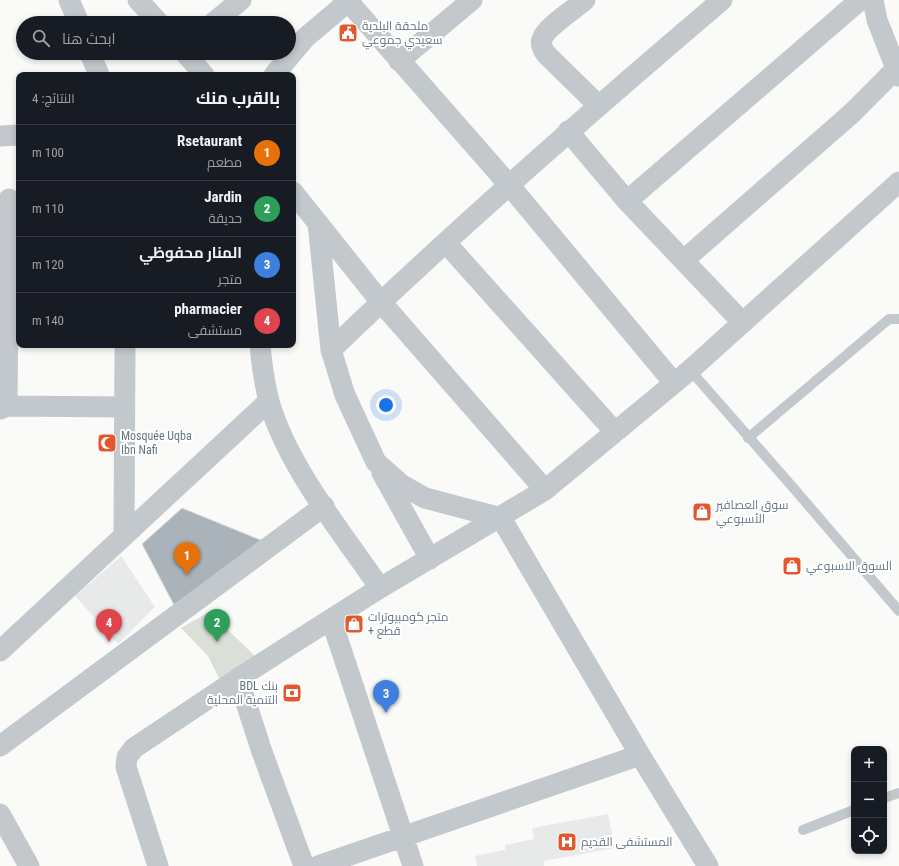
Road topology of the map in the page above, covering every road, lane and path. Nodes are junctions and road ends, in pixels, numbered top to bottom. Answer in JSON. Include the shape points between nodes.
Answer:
{"nodes":[{"id":1,"x":69,"y":0,"type":"edge"},
{"id":2,"x":138,"y":0,"type":"edge"},
{"id":3,"x":241,"y":0,"type":"edge"},
{"id":4,"x":348,"y":0,"type":"edge"},
{"id":5,"x":472,"y":0,"type":"edge"},
{"id":6,"x":585,"y":0,"type":"edge"},
{"id":7,"x":722,"y":0,"type":"edge"},
{"id":8,"x":860,"y":0,"type":"edge"},
{"id":9,"x":873,"y":0,"type":"edge"},
{"id":10,"x":76,"y":16,"type":"edge"},
{"id":11,"x":153,"y":16,"type":"edge"},
{"id":12,"x":222,"y":16,"type":"edge"},
{"id":13,"x":296,"y":49,"type":"edge"},
{"id":14,"x":93,"y":60,"type":"edge"},
{"id":15,"x":191,"y":60,"type":"edge"},
{"id":16,"x":287,"y":60,"type":"edge"},
{"id":17,"x":399,"y":61,"type":"junction"},
{"id":18,"x":98,"y":72,"type":"edge"},
{"id":19,"x":201,"y":72,"type":"edge"},
{"id":20,"x":277,"y":72,"type":"edge"},
{"id":21,"x":897,"y":72,"type":"edge"},
{"id":22,"x":598,"y":105,"type":"junction"},
{"id":23,"x":568,"y":131,"type":"junction"},
{"id":24,"x":16,"y":135,"type":"edge"},
{"id":25,"x":0,"y":136,"type":"edge"},
{"id":26,"x":899,"y":182,"type":"edge"},
{"id":27,"x":510,"y":186,"type":"junction"},
{"id":28,"x":296,"y":196,"type":"edge"},
{"id":29,"x":9,"y":199,"type":"dead end"},
{"id":30,"x":627,"y":202,"type":"junction"},
{"id":31,"x":318,"y":223,"type":"junction"},
{"id":32,"x":446,"y":243,"type":"junction"},
{"id":33,"x":684,"y":260,"type":"junction"},
{"id":34,"x":9,"y":280,"type":"edge"},
{"id":35,"x":380,"y":301,"type":"junction"},
{"id":36,"x":899,"y":319,"type":"edge"},
{"id":37,"x":742,"y":322,"type":"junction"},
{"id":38,"x":125,"y":348,"type":"edge"},
{"id":39,"x":260,"y":348,"type":"edge"},
{"id":40,"x":331,"y":350,"type":"junction"},
{"id":41,"x":682,"y":377,"type":"junction"},
{"id":42,"x":269,"y":401,"type":"junction"},
{"id":43,"x":124,"y":407,"type":"junction"},
{"id":44,"x":4,"y":408,"type":"edge"},
{"id":45,"x":615,"y":432,"type":"junction"},
{"id":46,"x":748,"y":438,"type":"junction"},
{"id":47,"x":376,"y":462,"type":"junction"},
{"id":48,"x":545,"y":490,"type":"junction"},
{"id":49,"x":324,"y":506,"type":"junction"},
{"id":50,"x":501,"y":518,"type":"junction"},
{"id":51,"x":124,"y":535,"type":"junction"},
{"id":52,"x":430,"y":559,"type":"junction"},
{"id":53,"x":380,"y":588,"type":"junction"},
{"id":54,"x":899,"y":611,"type":"edge"},
{"id":55,"x":331,"y":619,"type":"junction"},
{"id":56,"x":0,"y":651,"type":"edge"},
{"id":57,"x":238,"y":678,"type":"junction"},
{"id":58,"x":0,"y":746,"type":"edge"},
{"id":59,"x":640,"y":755,"type":"junction"},
{"id":60,"x":899,"y":793,"type":"edge"},
{"id":61,"x":887,"y":797,"type":"edge"},
{"id":62,"x":851,"y":811,"type":"edge"},
{"id":63,"x":0,"y":814,"type":"edge"},
{"id":64,"x":803,"y":830,"type":"dead end"},
{"id":65,"x":403,"y":836,"type":"junction"},
{"id":66,"x":30,"y":866,"type":"edge"},
{"id":67,"x":158,"y":866,"type":"edge"},
{"id":68,"x":304,"y":866,"type":"edge"},
{"id":69,"x":318,"y":866,"type":"edge"},
{"id":70,"x":413,"y":866,"type":"edge"},
{"id":71,"x":708,"y":866,"type":"edge"}],
"edges":[{"from":1,"to":10,"type":"street"},
{"from":2,"to":11,"type":"street"},
{"from":3,"to":12,"type":"street"},
{"from":4,"to":13,"type":"street"},
{"from":4,"to":17,"type":"street"},
{"from":5,"to":17,"type":"street"},
{"from":6,"to":22,"type":"street","via":[[549,30],[541,44],[546,54]]},
{"from":7,"to":22,"type":"street"},
{"from":8,"to":30,"type":"street"},
{"from":9,"to":21,"type":"street","via":[[877,20]]},
{"from":14,"to":18,"type":"street"},
{"from":15,"to":19,"type":"street"},
{"from":16,"to":20,"type":"street"},
{"from":17,"to":27,"type":"street"},
{"from":21,"to":33,"type":"street"},
{"from":22,"to":23,"type":"street"},
{"from":23,"to":27,"type":"street"},
{"from":23,"to":30,"type":"street"},
{"from":24,"to":25,"type":"street"},
{"from":26,"to":37,"type":"street"},
{"from":27,"to":32,"type":"street"},
{"from":27,"to":41,"type":"street"},
{"from":28,"to":31,"type":"street"},
{"from":29,"to":34,"type":"street"},
{"from":30,"to":33,"type":"street"},
{"from":31,"to":35,"type":"street"},
{"from":31,"to":40,"type":"street"},
{"from":32,"to":35,"type":"street"},
{"from":32,"to":45,"type":"street"},
{"from":33,"to":37,"type":"street"},
{"from":34,"to":44,"type":"street"},
{"from":35,"to":40,"type":"street"},
{"from":35,"to":48,"type":"street"},
{"from":36,"to":46,"type":"lane","via":[[889,319]]},
{"from":37,"to":41,"type":"street"},
{"from":38,"to":43,"type":"street"},
{"from":39,"to":42,"type":"street"},
{"from":40,"to":47,"type":"street","via":[[345,395]]},
{"from":41,"to":45,"type":"street"},
{"from":41,"to":46,"type":"lane"},
{"from":42,"to":49,"type":"street","via":[[285,444]]},
{"from":42,"to":51,"type":"street"},
{"from":43,"to":44,"type":"street"},
{"from":43,"to":51,"type":"street"},
{"from":45,"to":48,"type":"street"},
{"from":46,"to":54,"type":"lane"},
{"from":47,"to":50,"type":"street","via":[[402,485],[425,498]]},
{"from":47,"to":52,"type":"street"},
{"from":48,"to":50,"type":"street"},
{"from":49,"to":53,"type":"street"},
{"from":49,"to":58,"type":"street"},
{"from":50,"to":52,"type":"street"},
{"from":50,"to":59,"type":"street"},
{"from":51,"to":56,"type":"street"},
{"from":52,"to":53,"type":"street"},
{"from":53,"to":55,"type":"street"},
{"from":55,"to":57,"type":"street"},
{"from":55,"to":65,"type":"street"},
{"from":57,"to":67,"type":"street","via":[[134,748],[127,757],[126,767]]},
{"from":57,"to":68,"type":"street"},
{"from":59,"to":65,"type":"street"},
{"from":59,"to":71,"type":"street"},
{"from":60,"to":61,"type":"lane"},
{"from":62,"to":64,"type":"lane"},
{"from":63,"to":66,"type":"street"},
{"from":65,"to":69,"type":"street"},
{"from":65,"to":70,"type":"street"}]}
